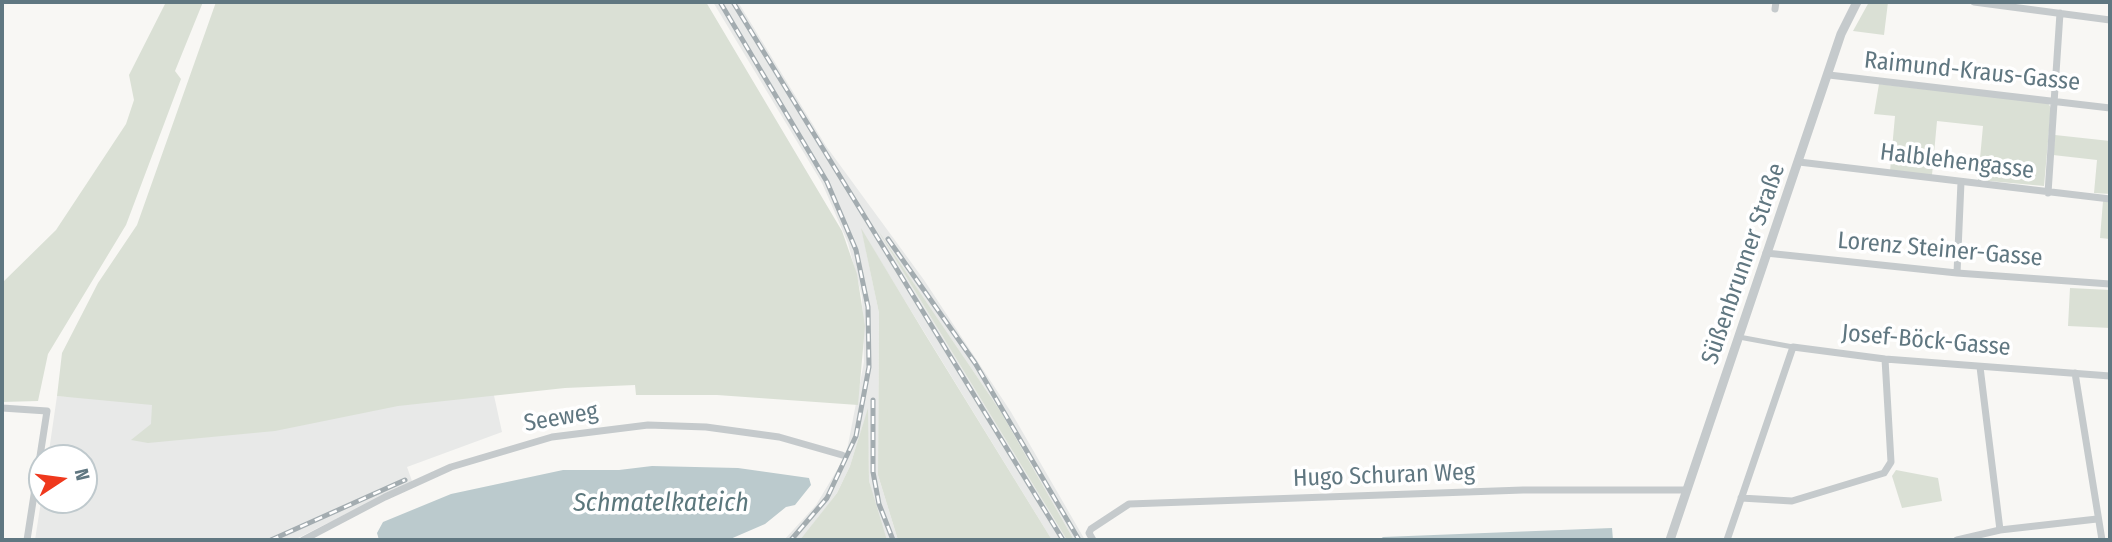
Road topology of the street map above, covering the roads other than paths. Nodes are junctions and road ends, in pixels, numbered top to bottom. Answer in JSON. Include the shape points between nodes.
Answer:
{"nodes":[{"id":1,"x":1857,"y":2,"type":"edge"},
{"id":2,"x":1974,"y":2,"type":"edge"},
{"id":3,"x":2060,"y":13,"type":"junction"},
{"id":4,"x":2110,"y":20,"type":"edge"},
{"id":5,"x":1829,"y":75,"type":"junction"},
{"id":6,"x":2054,"y":99,"type":"junction"},
{"id":7,"x":2110,"y":108,"type":"edge"},
{"id":8,"x":1799,"y":162,"type":"junction"},
{"id":9,"x":1961,"y":182,"type":"junction"},
{"id":10,"x":2048,"y":193,"type":"junction"},
{"id":11,"x":2110,"y":199,"type":"edge"},
{"id":12,"x":1766,"y":253,"type":"junction"},
{"id":13,"x":1957,"y":273,"type":"junction"},
{"id":14,"x":2110,"y":284,"type":"edge"},
{"id":15,"x":1739,"y":337,"type":"junction"},
{"id":16,"x":1793,"y":347,"type":"junction"},
{"id":17,"x":1885,"y":359,"type":"junction"},
{"id":18,"x":1980,"y":366,"type":"junction"},
{"id":19,"x":2075,"y":373,"type":"junction"},
{"id":20,"x":2110,"y":376,"type":"edge"},
{"id":21,"x":2,"y":408,"type":"edge"},
{"id":22,"x":842,"y":456,"type":"dead end"},
{"id":23,"x":1687,"y":490,"type":"junction"},
{"id":24,"x":1741,"y":498,"type":"junction"},
{"id":25,"x":2097,"y":519,"type":"junction"},
{"id":26,"x":2000,"y":530,"type":"junction"},
{"id":27,"x":27,"y":540,"type":"edge"},
{"id":28,"x":303,"y":540,"type":"edge"},
{"id":29,"x":1093,"y":540,"type":"edge"},
{"id":30,"x":1670,"y":540,"type":"edge"},
{"id":31,"x":1727,"y":540,"type":"edge"},
{"id":32,"x":1957,"y":540,"type":"edge"},
{"id":33,"x":2102,"y":540,"type":"edge"}],
"edges":[{"from":1,"to":5,"type":"street","name":"Süßenbrunner Straße"},
{"from":2,"to":3,"type":"street"},
{"from":3,"to":4,"type":"street"},
{"from":3,"to":6,"type":"street"},
{"from":5,"to":6,"type":"street","name":"Raimund-Kraus-Gasse"},
{"from":5,"to":8,"type":"street","name":"Süßenbrunner Straße"},
{"from":6,"to":7,"type":"street","name":"Raimund-Kraus-Gasse"},
{"from":6,"to":10,"type":"street"},
{"from":8,"to":9,"type":"street","name":"Halblehengasse"},
{"from":8,"to":12,"type":"street","name":"Süßenbrunner Straße"},
{"from":9,"to":10,"type":"street","name":"Halblehengasse"},
{"from":9,"to":13,"type":"street"},
{"from":10,"to":11,"type":"street","name":"Halblehengasse"},
{"from":12,"to":13,"type":"street","name":"Lorenz Steiner-Gasse"},
{"from":12,"to":15,"type":"street","name":"Süßenbrunner Straße"},
{"from":13,"to":14,"type":"street","name":"Lorenz Steiner-Gasse"},
{"from":15,"to":16,"type":"street","name":"Josef-Böck-Gasse"},
{"from":15,"to":23,"type":"street","name":"Süßenbrunner Straße"},
{"from":16,"to":17,"type":"street","name":"Josef-Böck-Gasse"},
{"from":16,"to":24,"type":"street"},
{"from":17,"to":18,"type":"street","name":"Josef-Böck-Gasse"},
{"from":17,"to":24,"type":"street","via":[[1891,461],[1884,473],[1792,500]]},
{"from":18,"to":19,"type":"street","name":"Josef-Böck-Gasse"},
{"from":18,"to":26,"type":"street"},
{"from":19,"to":20,"type":"street","name":"Josef-Böck-Gasse"},
{"from":19,"to":25,"type":"street"},
{"from":21,"to":27,"type":"street","via":[[47,411]]},
{"from":22,"to":28,"type":"street","name":"Seeweg","via":[[779,437],[706,426],[648,425],[563,436],[451,467]]},
{"from":23,"to":29,"type":"street","name":"Hugo Schuran Weg","via":[[1523,490],[1129,504],[1091,529]]},
{"from":23,"to":30,"type":"street","name":"Süßenbrunner Straße"},
{"from":24,"to":31,"type":"street"},
{"from":25,"to":26,"type":"street"},
{"from":25,"to":33,"type":"street"},
{"from":26,"to":32,"type":"street"}]}
